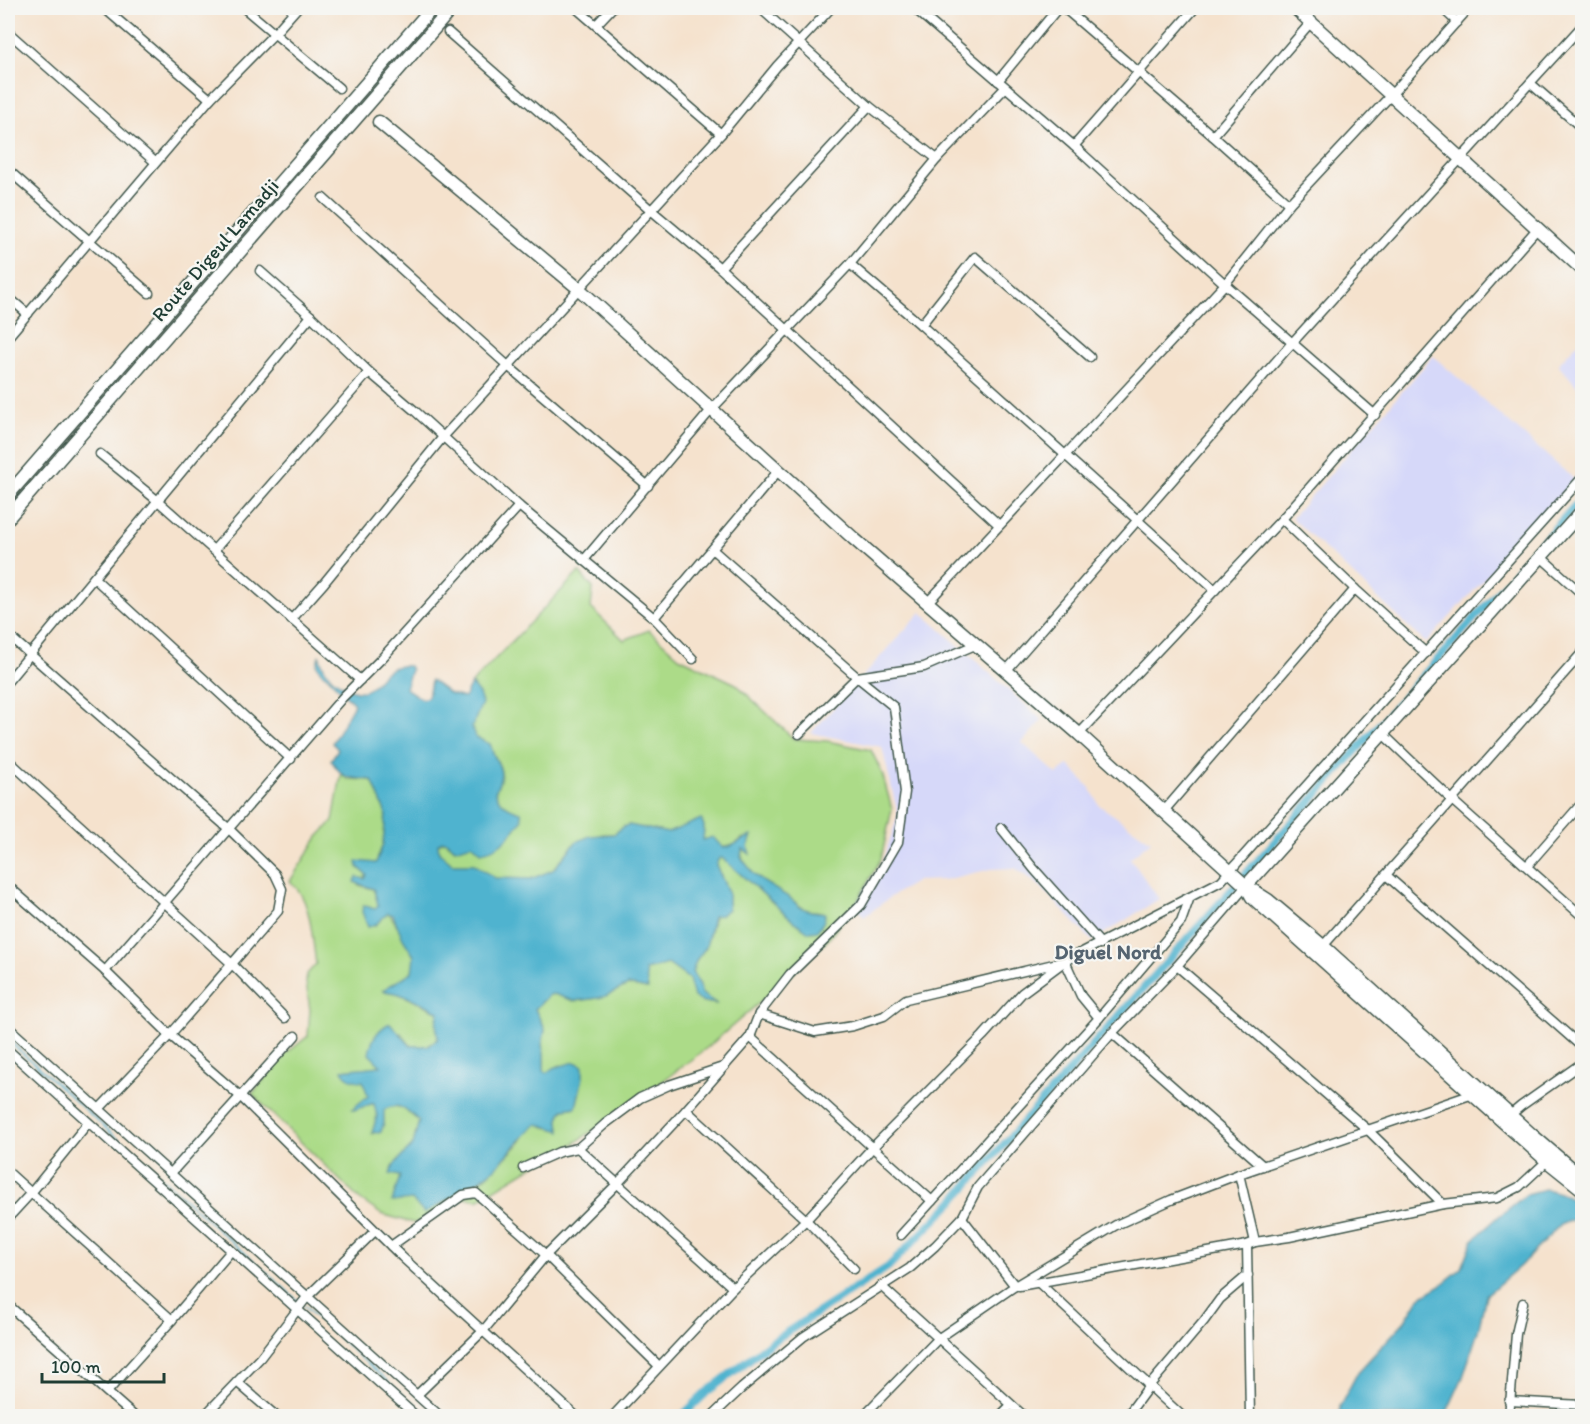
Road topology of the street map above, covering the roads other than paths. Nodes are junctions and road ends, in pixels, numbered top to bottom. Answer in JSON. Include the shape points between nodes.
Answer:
{"nodes":[{"id":1,"x":104,"y":8,"type":"edge"},
{"id":2,"x":244,"y":8,"type":"edge"},
{"id":3,"x":297,"y":8,"type":"edge"},
{"id":4,"x":432,"y":8,"type":"edge"},
{"id":5,"x":452,"y":8,"type":"edge"},
{"id":6,"x":576,"y":8,"type":"edge"},
{"id":7,"x":612,"y":8,"type":"edge"},
{"id":8,"x":760,"y":8,"type":"edge"},
{"id":9,"x":831,"y":8,"type":"edge"},
{"id":10,"x":914,"y":8,"type":"edge"},
{"id":11,"x":934,"y":8,"type":"edge"},
{"id":12,"x":1058,"y":8,"type":"edge"},
{"id":13,"x":1064,"y":8,"type":"edge"},
{"id":14,"x":1196,"y":8,"type":"edge"},
{"id":15,"x":1295,"y":8,"type":"edge"},
{"id":16,"x":1442,"y":8,"type":"edge"},
{"id":17,"x":1469,"y":8,"type":"edge"},
{"id":18,"x":926,"y":18,"type":"junction"},
{"id":19,"x":1311,"y":22,"type":"junction"},
{"id":20,"x":1457,"y":22,"type":"junction"},
{"id":21,"x":597,"y":25,"type":"junction"},
{"id":22,"x":1582,"y":26,"type":"edge"},
{"id":23,"x":8,"y":32,"type":"edge"},
{"id":24,"x":448,"y":32,"type":"dead end"},
{"id":25,"x":274,"y":34,"type":"junction"},
{"id":26,"x":799,"y":42,"type":"junction"},
{"id":27,"x":1140,"y":74,"type":"junction"},
{"id":28,"x":998,"y":81,"type":"junction"},
{"id":29,"x":1530,"y":83,"type":"junction"},
{"id":30,"x":339,"y":88,"type":"dead end"},
{"id":31,"x":1005,"y":88,"type":"junction"},
{"id":32,"x":1391,"y":95,"type":"junction"},
{"id":33,"x":210,"y":99,"type":"junction"},
{"id":34,"x":869,"y":106,"type":"junction"},
{"id":35,"x":379,"y":122,"type":"dead end"},
{"id":36,"x":1582,"y":128,"type":"edge"},
{"id":37,"x":721,"y":134,"type":"junction"},
{"id":38,"x":1213,"y":136,"type":"junction"},
{"id":39,"x":1074,"y":147,"type":"junction"},
{"id":40,"x":937,"y":159,"type":"junction"},
{"id":41,"x":1460,"y":159,"type":"junction"},
{"id":42,"x":155,"y":162,"type":"junction"},
{"id":43,"x":8,"y":170,"type":"edge"},
{"id":44,"x":323,"y":198,"type":"dead end"},
{"id":45,"x":1289,"y":204,"type":"junction"},
{"id":46,"x":651,"y":210,"type":"junction"},
{"id":47,"x":1537,"y":230,"type":"junction"},
{"id":48,"x":90,"y":241,"type":"junction"},
{"id":49,"x":850,"y":264,"type":"junction"},
{"id":50,"x":720,"y":268,"type":"junction"},
{"id":51,"x":1582,"y":269,"type":"edge"},
{"id":52,"x":260,"y":272,"type":"dead end"},
{"id":53,"x":1225,"y":284,"type":"junction"},
{"id":54,"x":578,"y":288,"type":"junction"},
{"id":55,"x":149,"y":293,"type":"dead end"},
{"id":56,"x":8,"y":297,"type":"edge"},
{"id":57,"x":28,"y":314,"type":"junction"},
{"id":58,"x":311,"y":316,"type":"junction"},
{"id":59,"x":921,"y":325,"type":"junction"},
{"id":60,"x":789,"y":330,"type":"junction"},
{"id":61,"x":8,"y":337,"type":"edge"},
{"id":62,"x":1292,"y":343,"type":"junction"},
{"id":63,"x":1090,"y":357,"type":"dead end"},
{"id":64,"x":508,"y":366,"type":"junction"},
{"id":65,"x":369,"y":372,"type":"junction"},
{"id":66,"x":711,"y":411,"type":"junction"},
{"id":67,"x":1375,"y":415,"type":"junction"},
{"id":68,"x":443,"y":437,"type":"junction"},
{"id":69,"x":100,"y":454,"type":"dead end"},
{"id":70,"x":1066,"y":454,"type":"junction"},
{"id":71,"x":779,"y":470,"type":"junction"},
{"id":72,"x":1582,"y":478,"type":"edge"},
{"id":73,"x":648,"y":486,"type":"junction"},
{"id":74,"x":8,"y":495,"type":"edge"},
{"id":75,"x":158,"y":501,"type":"junction"},
{"id":76,"x":519,"y":506,"type":"junction"},
{"id":77,"x":1582,"y":511,"type":"edge"},
{"id":78,"x":8,"y":518,"type":"edge"},
{"id":79,"x":1138,"y":519,"type":"junction"},
{"id":80,"x":1282,"y":519,"type":"junction"},
{"id":81,"x":999,"y":525,"type":"junction"},
{"id":82,"x":214,"y":550,"type":"junction"},
{"id":83,"x":713,"y":550,"type":"junction"},
{"id":84,"x":1541,"y":557,"type":"junction"},
{"id":85,"x":584,"y":560,"type":"junction"},
{"id":86,"x":94,"y":578,"type":"junction"},
{"id":87,"x":1355,"y":589,"type":"junction"},
{"id":88,"x":1215,"y":590,"type":"junction"},
{"id":89,"x":1582,"y":594,"type":"edge"},
{"id":90,"x":927,"y":603,"type":"junction"},
{"id":91,"x":654,"y":618,"type":"junction"},
{"id":92,"x":291,"y":620,"type":"junction"},
{"id":93,"x":8,"y":635,"type":"edge"},
{"id":94,"x":975,"y":645,"type":"junction"},
{"id":95,"x":1426,"y":653,"type":"junction"},
{"id":96,"x":1582,"y":653,"type":"edge"},
{"id":97,"x":30,"y":656,"type":"junction"},
{"id":98,"x":693,"y":659,"type":"dead end"},
{"id":99,"x":1006,"y":671,"type":"junction"},
{"id":100,"x":857,"y":677,"type":"junction"},
{"id":101,"x":360,"y":680,"type":"junction"},
{"id":102,"x":8,"y":681,"type":"edge"},
{"id":103,"x":799,"y":734,"type":"dead end"},
{"id":104,"x":1079,"y":734,"type":"junction"},
{"id":105,"x":1383,"y":734,"type":"junction"},
{"id":106,"x":291,"y":759,"type":"junction"},
{"id":107,"x":8,"y":760,"type":"edge"},
{"id":108,"x":1453,"y":801,"type":"junction"},
{"id":109,"x":1582,"y":803,"type":"edge"},
{"id":110,"x":1164,"y":811,"type":"junction"},
{"id":111,"x":1001,"y":828,"type":"dead end"},
{"id":112,"x":229,"y":830,"type":"junction"},
{"id":113,"x":1527,"y":866,"type":"junction"},
{"id":114,"x":1386,"y":875,"type":"junction"},
{"id":115,"x":1238,"y":879,"type":"junction"},
{"id":116,"x":8,"y":886,"type":"edge"},
{"id":117,"x":1190,"y":897,"type":"junction"},
{"id":118,"x":164,"y":902,"type":"junction"},
{"id":119,"x":1582,"y":916,"type":"edge"},
{"id":120,"x":1101,"y":944,"type":"junction"},
{"id":121,"x":1323,"y":946,"type":"junction"},
{"id":122,"x":1065,"y":961,"type":"junction"},
{"id":123,"x":232,"y":964,"type":"junction"},
{"id":124,"x":1177,"y":966,"type":"junction"},
{"id":125,"x":105,"y":971,"type":"junction"},
{"id":126,"x":759,"y":1014,"type":"junction"},
{"id":127,"x":285,"y":1018,"type":"dead end"},
{"id":128,"x":1099,"y":1018,"type":"junction"},
{"id":129,"x":8,"y":1027,"type":"edge"},
{"id":130,"x":1112,"y":1033,"type":"junction"},
{"id":131,"x":170,"y":1035,"type":"junction"},
{"id":132,"x":295,"y":1036,"type":"dead end"},
{"id":133,"x":750,"y":1037,"type":"junction"},
{"id":134,"x":1582,"y":1047,"type":"edge"},
{"id":135,"x":8,"y":1050,"type":"edge"},
{"id":136,"x":1582,"y":1063,"type":"edge"},
{"id":137,"x":724,"y":1067,"type":"junction"},
{"id":138,"x":1478,"y":1093,"type":"junction"},
{"id":139,"x":241,"y":1097,"type":"junction"},
{"id":140,"x":99,"y":1109,"type":"junction"},
{"id":141,"x":686,"y":1110,"type":"junction"},
{"id":142,"x":1507,"y":1119,"type":"junction"},
{"id":143,"x":88,"y":1122,"type":"junction"},
{"id":144,"x":1368,"y":1130,"type":"junction"},
{"id":145,"x":578,"y":1148,"type":"junction"},
{"id":146,"x":873,"y":1148,"type":"junction"},
{"id":147,"x":1547,"y":1161,"type":"junction"},
{"id":148,"x":1263,"y":1166,"type":"junction"},
{"id":149,"x":523,"y":1168,"type":"dead end"},
{"id":150,"x":1564,"y":1169,"type":"junction"},
{"id":151,"x":8,"y":1172,"type":"edge"},
{"id":152,"x":171,"y":1173,"type":"junction"},
{"id":153,"x":1239,"y":1174,"type":"junction"},
{"id":154,"x":1582,"y":1178,"type":"edge"},
{"id":155,"x":617,"y":1184,"type":"junction"},
{"id":156,"x":1582,"y":1189,"type":"edge"},
{"id":157,"x":31,"y":1193,"type":"junction"},
{"id":158,"x":933,"y":1201,"type":"junction"},
{"id":159,"x":1443,"y":1204,"type":"junction"},
{"id":160,"x":8,"y":1218,"type":"edge"},
{"id":161,"x":962,"y":1218,"type":"junction"},
{"id":162,"x":806,"y":1220,"type":"junction"},
{"id":163,"x":375,"y":1231,"type":"junction"},
{"id":164,"x":901,"y":1235,"type":"dead end"},
{"id":165,"x":1251,"y":1243,"type":"junction"},
{"id":166,"x":391,"y":1246,"type":"junction"},
{"id":167,"x":231,"y":1251,"type":"junction"},
{"id":168,"x":546,"y":1255,"type":"junction"},
{"id":169,"x":854,"y":1269,"type":"dead end"},
{"id":170,"x":1248,"y":1275,"type":"junction"},
{"id":171,"x":1039,"y":1283,"type":"junction"},
{"id":172,"x":881,"y":1286,"type":"junction"},
{"id":173,"x":1015,"y":1286,"type":"junction"},
{"id":174,"x":733,"y":1288,"type":"junction"},
{"id":175,"x":306,"y":1298,"type":"junction"},
{"id":176,"x":1523,"y":1303,"type":"dead end"},
{"id":177,"x":8,"y":1305,"type":"edge"},
{"id":178,"x":298,"y":1309,"type":"junction"},
{"id":179,"x":172,"y":1320,"type":"junction"},
{"id":180,"x":483,"y":1331,"type":"junction"},
{"id":181,"x":939,"y":1338,"type":"junction"},
{"id":182,"x":659,"y":1366,"type":"junction"},
{"id":183,"x":237,"y":1382,"type":"junction"},
{"id":184,"x":1149,"y":1386,"type":"junction"},
{"id":185,"x":107,"y":1392,"type":"junction"},
{"id":186,"x":417,"y":1395,"type":"junction"},
{"id":187,"x":1509,"y":1401,"type":"junction"},
{"id":188,"x":1011,"y":1405,"type":"junction"},
{"id":189,"x":1582,"y":1405,"type":"edge"},
{"id":190,"x":134,"y":1416,"type":"edge"},
{"id":191,"x":204,"y":1416,"type":"edge"},
{"id":192,"x":276,"y":1416,"type":"edge"},
{"id":193,"x":416,"y":1416,"type":"edge"},
{"id":194,"x":440,"y":1416,"type":"edge"},
{"id":195,"x":576,"y":1416,"type":"edge"},
{"id":196,"x":613,"y":1416,"type":"edge"},
{"id":197,"x":712,"y":1416,"type":"edge"},
{"id":198,"x":863,"y":1416,"type":"edge"},
{"id":199,"x":1000,"y":1416,"type":"edge"},
{"id":200,"x":1023,"y":1416,"type":"edge"},
{"id":201,"x":1127,"y":1416,"type":"edge"},
{"id":202,"x":1182,"y":1416,"type":"edge"},
{"id":203,"x":1250,"y":1416,"type":"edge"},
{"id":204,"x":1509,"y":1416,"type":"edge"}],
"edges":[{"from":1,"to":33,"type":"street"},
{"from":2,"to":25,"type":"street"},
{"from":3,"to":25,"type":"street"},
{"from":4,"to":74,"type":"street"},
{"from":5,"to":78,"type":"street","name":"Route Digeul Lamadji"},
{"from":6,"to":21,"type":"street"},
{"from":7,"to":21,"type":"street"},
{"from":8,"to":26,"type":"street"},
{"from":9,"to":26,"type":"street"},
{"from":10,"to":18,"type":"street"},
{"from":11,"to":18,"type":"street"},
{"from":12,"to":28,"type":"street"},
{"from":13,"to":27,"type":"street"},
{"from":14,"to":27,"type":"street"},
{"from":15,"to":19,"type":"street"},
{"from":16,"to":20,"type":"street"},
{"from":17,"to":20,"type":"street"},
{"from":18,"to":28,"type":"street"},
{"from":19,"to":32,"type":"street"},
{"from":19,"to":38,"type":"street"},
{"from":20,"to":32,"type":"street"},
{"from":21,"to":37,"type":"street"},
{"from":22,"to":29,"type":"street"},
{"from":23,"to":42,"type":"street"},
{"from":24,"to":46,"type":"street"},
{"from":25,"to":30,"type":"street"},
{"from":25,"to":33,"type":"street"},
{"from":26,"to":34,"type":"street"},
{"from":26,"to":37,"type":"street"},
{"from":27,"to":38,"type":"street"},
{"from":27,"to":39,"type":"street"},
{"from":28,"to":31,"type":"street"},
{"from":29,"to":36,"type":"street"},
{"from":29,"to":41,"type":"street"},
{"from":31,"to":39,"type":"street"},
{"from":31,"to":40,"type":"street"},
{"from":32,"to":41,"type":"street"},
{"from":32,"to":45,"type":"street"},
{"from":33,"to":42,"type":"street"},
{"from":34,"to":40,"type":"street"},
{"from":34,"to":50,"type":"street"},
{"from":35,"to":54,"type":"street"},
{"from":37,"to":46,"type":"street"},
{"from":38,"to":45,"type":"street"},
{"from":39,"to":53,"type":"street"},
{"from":40,"to":49,"type":"street"},
{"from":41,"to":47,"type":"street"},
{"from":41,"to":62,"type":"street"},
{"from":42,"to":48,"type":"street"},
{"from":43,"to":48,"type":"street"},
{"from":44,"to":64,"type":"street"},
{"from":45,"to":53,"type":"street"},
{"from":46,"to":50,"type":"street"},
{"from":46,"to":54,"type":"street"},
{"from":47,"to":51,"type":"street"},
{"from":47,"to":67,"type":"street"},
{"from":48,"to":55,"type":"street"},
{"from":48,"to":57,"type":"street"},
{"from":49,"to":59,"type":"street"},
{"from":49,"to":60,"type":"street"},
{"from":50,"to":60,"type":"street"},
{"from":52,"to":58,"type":"street"},
{"from":53,"to":62,"type":"street"},
{"from":53,"to":70,"type":"street"},
{"from":54,"to":64,"type":"street"},
{"from":54,"to":66,"type":"street"},
{"from":56,"to":57,"type":"street"},
{"from":57,"to":61,"type":"street"},
{"from":58,"to":65,"type":"street"},
{"from":58,"to":75,"type":"street"},
{"from":59,"to":63,"type":"street","via":[[975,257]]},
{"from":59,"to":70,"type":"street"},
{"from":60,"to":66,"type":"street"},
{"from":60,"to":81,"type":"street"},
{"from":62,"to":67,"type":"street"},
{"from":62,"to":79,"type":"street"},
{"from":64,"to":68,"type":"street"},
{"from":64,"to":73,"type":"street"},
{"from":65,"to":68,"type":"street"},
{"from":65,"to":82,"type":"street"},
{"from":66,"to":71,"type":"street"},
{"from":66,"to":73,"type":"street"},
{"from":67,"to":80,"type":"street"},
{"from":68,"to":76,"type":"street"},
{"from":68,"to":92,"type":"street"},
{"from":69,"to":75,"type":"street"},
{"from":70,"to":79,"type":"street"},
{"from":70,"to":81,"type":"street"},
{"from":71,"to":83,"type":"street"},
{"from":71,"to":90,"type":"street"},
{"from":72,"to":95,"type":"street"},
{"from":73,"to":85,"type":"street"},
{"from":75,"to":82,"type":"street"},
{"from":75,"to":86,"type":"street"},
{"from":76,"to":85,"type":"street"},
{"from":76,"to":101,"type":"street"},
{"from":77,"to":84,"type":"street"},
{"from":79,"to":88,"type":"street"},
{"from":79,"to":99,"type":"street"},
{"from":80,"to":87,"type":"street"},
{"from":80,"to":88,"type":"street"},
{"from":81,"to":90,"type":"street"},
{"from":82,"to":92,"type":"street"},
{"from":83,"to":91,"type":"street"},
{"from":83,"to":100,"type":"street"},
{"from":84,"to":89,"type":"street"},
{"from":84,"to":105,"type":"street"},
{"from":85,"to":91,"type":"street"},
{"from":86,"to":97,"type":"street"},
{"from":86,"to":106,"type":"street"},
{"from":87,"to":95,"type":"street"},
{"from":87,"to":110,"type":"street"},
{"from":88,"to":104,"type":"street"},
{"from":90,"to":94,"type":"street"},
{"from":91,"to":98,"type":"street"},
{"from":92,"to":101,"type":"street"},
{"from":93,"to":97,"type":"street"},
{"from":94,"to":99,"type":"street"},
{"from":94,"to":100,"type":"street","via":[[924,667]]},
{"from":95,"to":115,"type":"street"},
{"from":96,"to":108,"type":"street"},
{"from":97,"to":102,"type":"street"},
{"from":97,"to":112,"type":"street"},
{"from":99,"to":104,"type":"street"},
{"from":100,"to":103,"type":"street"},
{"from":100,"to":126,"type":"street","via":[[894,707],[905,792],[898,842],[861,905],[790,974]]},
{"from":101,"to":106,"type":"street"},
{"from":104,"to":110,"type":"street"},
{"from":105,"to":108,"type":"street"},
{"from":105,"to":115,"type":"street"},
{"from":106,"to":112,"type":"street"},
{"from":107,"to":118,"type":"street"},
{"from":108,"to":113,"type":"street"},
{"from":108,"to":114,"type":"street"},
{"from":109,"to":113,"type":"street"},
{"from":110,"to":115,"type":"street"},
{"from":111,"to":120,"type":"street"},
{"from":112,"to":118,"type":"street"},
{"from":112,"to":123,"type":"street","via":[[275,874],[282,889],[278,911]]},
{"from":113,"to":119,"type":"street"},
{"from":114,"to":121,"type":"street"},
{"from":114,"to":134,"type":"street"},
{"from":115,"to":117,"type":"street","via":[[1221,881]]},
{"from":115,"to":121,"type":"street"},
{"from":115,"to":124,"type":"street"},
{"from":115,"to":138,"type":"street","via":[[1252,897]]},
{"from":116,"to":125,"type":"street"},
{"from":117,"to":120,"type":"street"},
{"from":117,"to":128,"type":"street","via":[[1181,921]]},
{"from":118,"to":123,"type":"street"},
{"from":118,"to":125,"type":"street"},
{"from":120,"to":122,"type":"street"},
{"from":121,"to":138,"type":"street"},
{"from":122,"to":126,"type":"street","via":[[906,999],[884,1016],[853,1026],[814,1032]]},
{"from":122,"to":128,"type":"street","via":[[1081,996]]},
{"from":122,"to":146,"type":"street","via":[[1022,993]]},
{"from":123,"to":127,"type":"street"},
{"from":123,"to":131,"type":"street"},
{"from":124,"to":130,"type":"street"},
{"from":124,"to":144,"type":"street"},
{"from":125,"to":131,"type":"street"},
{"from":126,"to":133,"type":"street"},
{"from":128,"to":158,"type":"street"},
{"from":129,"to":140,"type":"street"},
{"from":130,"to":148,"type":"street"},
{"from":130,"to":161,"type":"street","via":[[978,1187]]},
{"from":131,"to":139,"type":"street"},
{"from":131,"to":140,"type":"street"},
{"from":132,"to":139,"type":"street"},
{"from":133,"to":137,"type":"street"},
{"from":133,"to":146,"type":"street"},
{"from":135,"to":143,"type":"street"},
{"from":136,"to":142,"type":"street"},
{"from":137,"to":141,"type":"street"},
{"from":137,"to":145,"type":"street","via":[[640,1098]]},
{"from":138,"to":142,"type":"street"},
{"from":138,"to":144,"type":"street"},
{"from":139,"to":152,"type":"street"},
{"from":139,"to":163,"type":"street"},
{"from":140,"to":152,"type":"street"},
{"from":141,"to":155,"type":"street"},
{"from":141,"to":162,"type":"street"},
{"from":142,"to":147,"type":"street"},
{"from":142,"to":150,"type":"street"},
{"from":143,"to":157,"type":"street"},
{"from":143,"to":167,"type":"street"},
{"from":144,"to":148,"type":"street"},
{"from":144,"to":159,"type":"street"},
{"from":145,"to":149,"type":"street"},
{"from":145,"to":155,"type":"street"},
{"from":146,"to":158,"type":"street"},
{"from":146,"to":162,"type":"street"},
{"from":147,"to":150,"type":"street"},
{"from":147,"to":159,"type":"street","via":[[1508,1194]]},
{"from":148,"to":153,"type":"street"},
{"from":150,"to":154,"type":"street"},
{"from":150,"to":156,"type":"street"},
{"from":151,"to":157,"type":"street"},
{"from":152,"to":175,"type":"street"},
{"from":153,"to":165,"type":"street"},
{"from":153,"to":173,"type":"street","via":[[1116,1225]]},
{"from":155,"to":168,"type":"street"},
{"from":155,"to":174,"type":"street"},
{"from":157,"to":160,"type":"street"},
{"from":157,"to":179,"type":"street"},
{"from":158,"to":164,"type":"street"},
{"from":159,"to":165,"type":"street"},
{"from":161,"to":172,"type":"street","via":[[910,1268]]},
{"from":161,"to":173,"type":"street"},
{"from":162,"to":169,"type":"street"},
{"from":162,"to":174,"type":"street"},
{"from":163,"to":166,"type":"street"},
{"from":163,"to":175,"type":"street"},
{"from":165,"to":170,"type":"street"},
{"from":165,"to":171,"type":"street"},
{"from":166,"to":168,"type":"street","via":[[463,1195],[476,1193]]},
{"from":166,"to":180,"type":"street"},
{"from":167,"to":178,"type":"street"},
{"from":167,"to":179,"type":"street"},
{"from":168,"to":180,"type":"street"},
{"from":168,"to":182,"type":"street"},
{"from":170,"to":184,"type":"street","via":[[1220,1299]]},
{"from":170,"to":203,"type":"street"},
{"from":171,"to":173,"type":"street"},
{"from":171,"to":184,"type":"street"},
{"from":172,"to":181,"type":"street"},
{"from":172,"to":197,"type":"street","via":[[803,1337]]},
{"from":173,"to":181,"type":"street"},
{"from":174,"to":182,"type":"street"},
{"from":175,"to":178,"type":"street"},
{"from":175,"to":186,"type":"street"},
{"from":176,"to":187,"type":"street"},
{"from":177,"to":185,"type":"street"},
{"from":178,"to":183,"type":"street"},
{"from":178,"to":193,"type":"street"},
{"from":179,"to":185,"type":"street"},
{"from":180,"to":186,"type":"street"},
{"from":180,"to":195,"type":"street"},
{"from":181,"to":188,"type":"street"},
{"from":181,"to":198,"type":"street"},
{"from":182,"to":196,"type":"street"},
{"from":183,"to":191,"type":"street"},
{"from":183,"to":192,"type":"street"},
{"from":184,"to":201,"type":"street"},
{"from":184,"to":202,"type":"street"},
{"from":185,"to":190,"type":"street"},
{"from":186,"to":194,"type":"street"},
{"from":187,"to":189,"type":"street"},
{"from":187,"to":204,"type":"street"},
{"from":188,"to":199,"type":"street"},
{"from":188,"to":200,"type":"street"}]}
